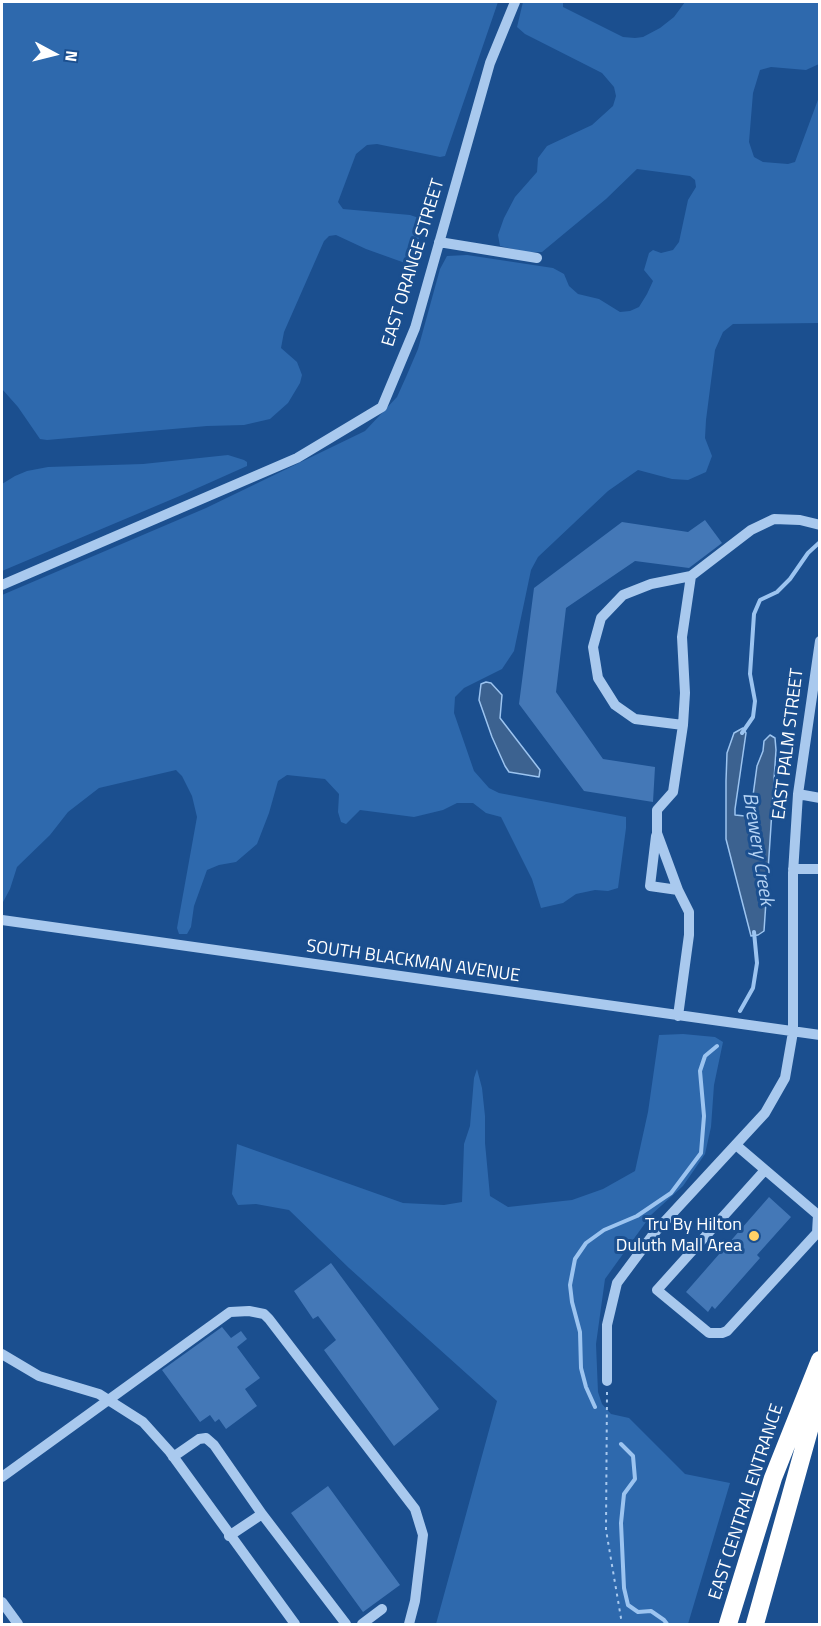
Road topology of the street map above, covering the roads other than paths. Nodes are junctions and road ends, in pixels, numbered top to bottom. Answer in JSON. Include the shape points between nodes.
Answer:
{"nodes":[{"id":1,"x":515,"y":2,"type":"edge"},
{"id":2,"x":439,"y":242,"type":"junction"},
{"id":3,"x":537,"y":258,"type":"dead end"},
{"id":4,"x":819,"y":525,"type":"edge"},
{"id":5,"x":691,"y":576,"type":"junction"},
{"id":6,"x":2,"y":585,"type":"edge"},
{"id":7,"x":819,"y":641,"type":"edge"},
{"id":8,"x":807,"y":722,"type":"junction"},
{"id":9,"x":819,"y":724,"type":"edge"},
{"id":10,"x":683,"y":725,"type":"junction"},
{"id":11,"x":798,"y":794,"type":"junction"},
{"id":12,"x":819,"y":798,"type":"edge"},
{"id":13,"x":657,"y":832,"type":"junction"},
{"id":14,"x":793,"y":869,"type":"junction"},
{"id":15,"x":819,"y":869,"type":"edge"},
{"id":16,"x":678,"y":890,"type":"junction"},
{"id":17,"x":2,"y":920,"type":"edge"},
{"id":18,"x":678,"y":1016,"type":"junction"},
{"id":19,"x":793,"y":1032,"type":"junction"},
{"id":20,"x":819,"y":1035,"type":"edge"},
{"id":21,"x":736,"y":1145,"type":"junction"},
{"id":22,"x":765,"y":1170,"type":"junction"},
{"id":23,"x":2,"y":1354,"type":"edge"},
{"id":24,"x":819,"y":1360,"type":"edge"},
{"id":25,"x":607,"y":1381,"type":"road end"},
{"id":26,"x":819,"y":1387,"type":"edge"},
{"id":27,"x":110,"y":1400,"type":"junction"},
{"id":28,"x":173,"y":1456,"type":"junction"},
{"id":29,"x":2,"y":1477,"type":"edge"},
{"id":30,"x":262,"y":1514,"type":"junction"},
{"id":31,"x":229,"y":1536,"type":"junction"},
{"id":32,"x":2,"y":1602,"type":"edge"},
{"id":33,"x":382,"y":1609,"type":"dead end"},
{"id":34,"x":18,"y":1624,"type":"edge"},
{"id":35,"x":295,"y":1624,"type":"edge"},
{"id":36,"x":346,"y":1624,"type":"edge"},
{"id":37,"x":362,"y":1624,"type":"edge"},
{"id":38,"x":409,"y":1624,"type":"edge"},
{"id":39,"x":728,"y":1624,"type":"edge"},
{"id":40,"x":755,"y":1624,"type":"edge"}],
"edges":[{"from":1,"to":2,"type":"street","name":"EAST ORANGE STREET","via":[[490,63]]},
{"from":2,"to":3,"type":"street"},
{"from":2,"to":6,"type":"street","name":"EAST ORANGE STREET","via":[[415,328],[382,407],[297,458]]},
{"from":4,"to":5,"type":"street","via":[[774,519],[751,530]]},
{"from":5,"to":10,"type":"street","via":[[682,637]]},
{"from":5,"to":10,"type":"street","via":[[651,584],[623,595],[601,618],[592,646],[598,678],[615,705],[635,719]]},
{"from":7,"to":8,"type":"street","name":"EAST PALM STREET"},
{"from":8,"to":9,"type":"street"},
{"from":8,"to":11,"type":"street","name":"EAST PALM STREET"},
{"from":10,"to":13,"type":"street","via":[[673,792],[657,810]]},
{"from":11,"to":12,"type":"street"},
{"from":11,"to":14,"type":"street","name":"EAST PALM STREET"},
{"from":13,"to":16,"type":"street"},
{"from":13,"to":16,"type":"street","via":[[650,886]]},
{"from":14,"to":15,"type":"street"},
{"from":14,"to":19,"type":"street","name":"EAST PALM STREET"},
{"from":16,"to":18,"type":"street","via":[[689,912]]},
{"from":17,"to":18,"type":"street","name":"SOUTH BLACKMAN AVENUE"},
{"from":18,"to":19,"type":"street","name":"SOUTH BLACKMAN AVENUE"},
{"from":19,"to":20,"type":"street","name":"SOUTH BLACKMAN AVENUE"},
{"from":19,"to":21,"type":"street","name":"EAST PALM STREET","via":[[785,1078],[765,1113]]},
{"from":21,"to":22,"type":"street"},
{"from":21,"to":25,"type":"street","name":"EAST PALM STREET","via":[[655,1232],[617,1284],[607,1325]]},
{"from":22,"to":22,"type":"street","via":[[818,1215],[817,1233],[727,1331],[709,1333],[657,1290]]},
{"from":23,"to":27,"type":"street","via":[[39,1376]]},
{"from":24,"to":39,"type":"highway","name":"EAST CENTRAL ENTRANCE","via":[[773,1478]]},
{"from":26,"to":40,"type":"highway","name":"EAST CENTRAL ENTRANCE"},
{"from":27,"to":28,"type":"street","via":[[143,1422]]},
{"from":27,"to":29,"type":"street"},
{"from":27,"to":38,"type":"street","via":[[230,1312],[264,1314],[415,1509],[423,1535]]},
{"from":28,"to":30,"type":"street","via":[[206,1438]]},
{"from":28,"to":31,"type":"street"},
{"from":30,"to":31,"type":"street"},
{"from":30,"to":36,"type":"street"},
{"from":31,"to":35,"type":"street"},
{"from":32,"to":34,"type":"street"},
{"from":33,"to":37,"type":"street"}]}
